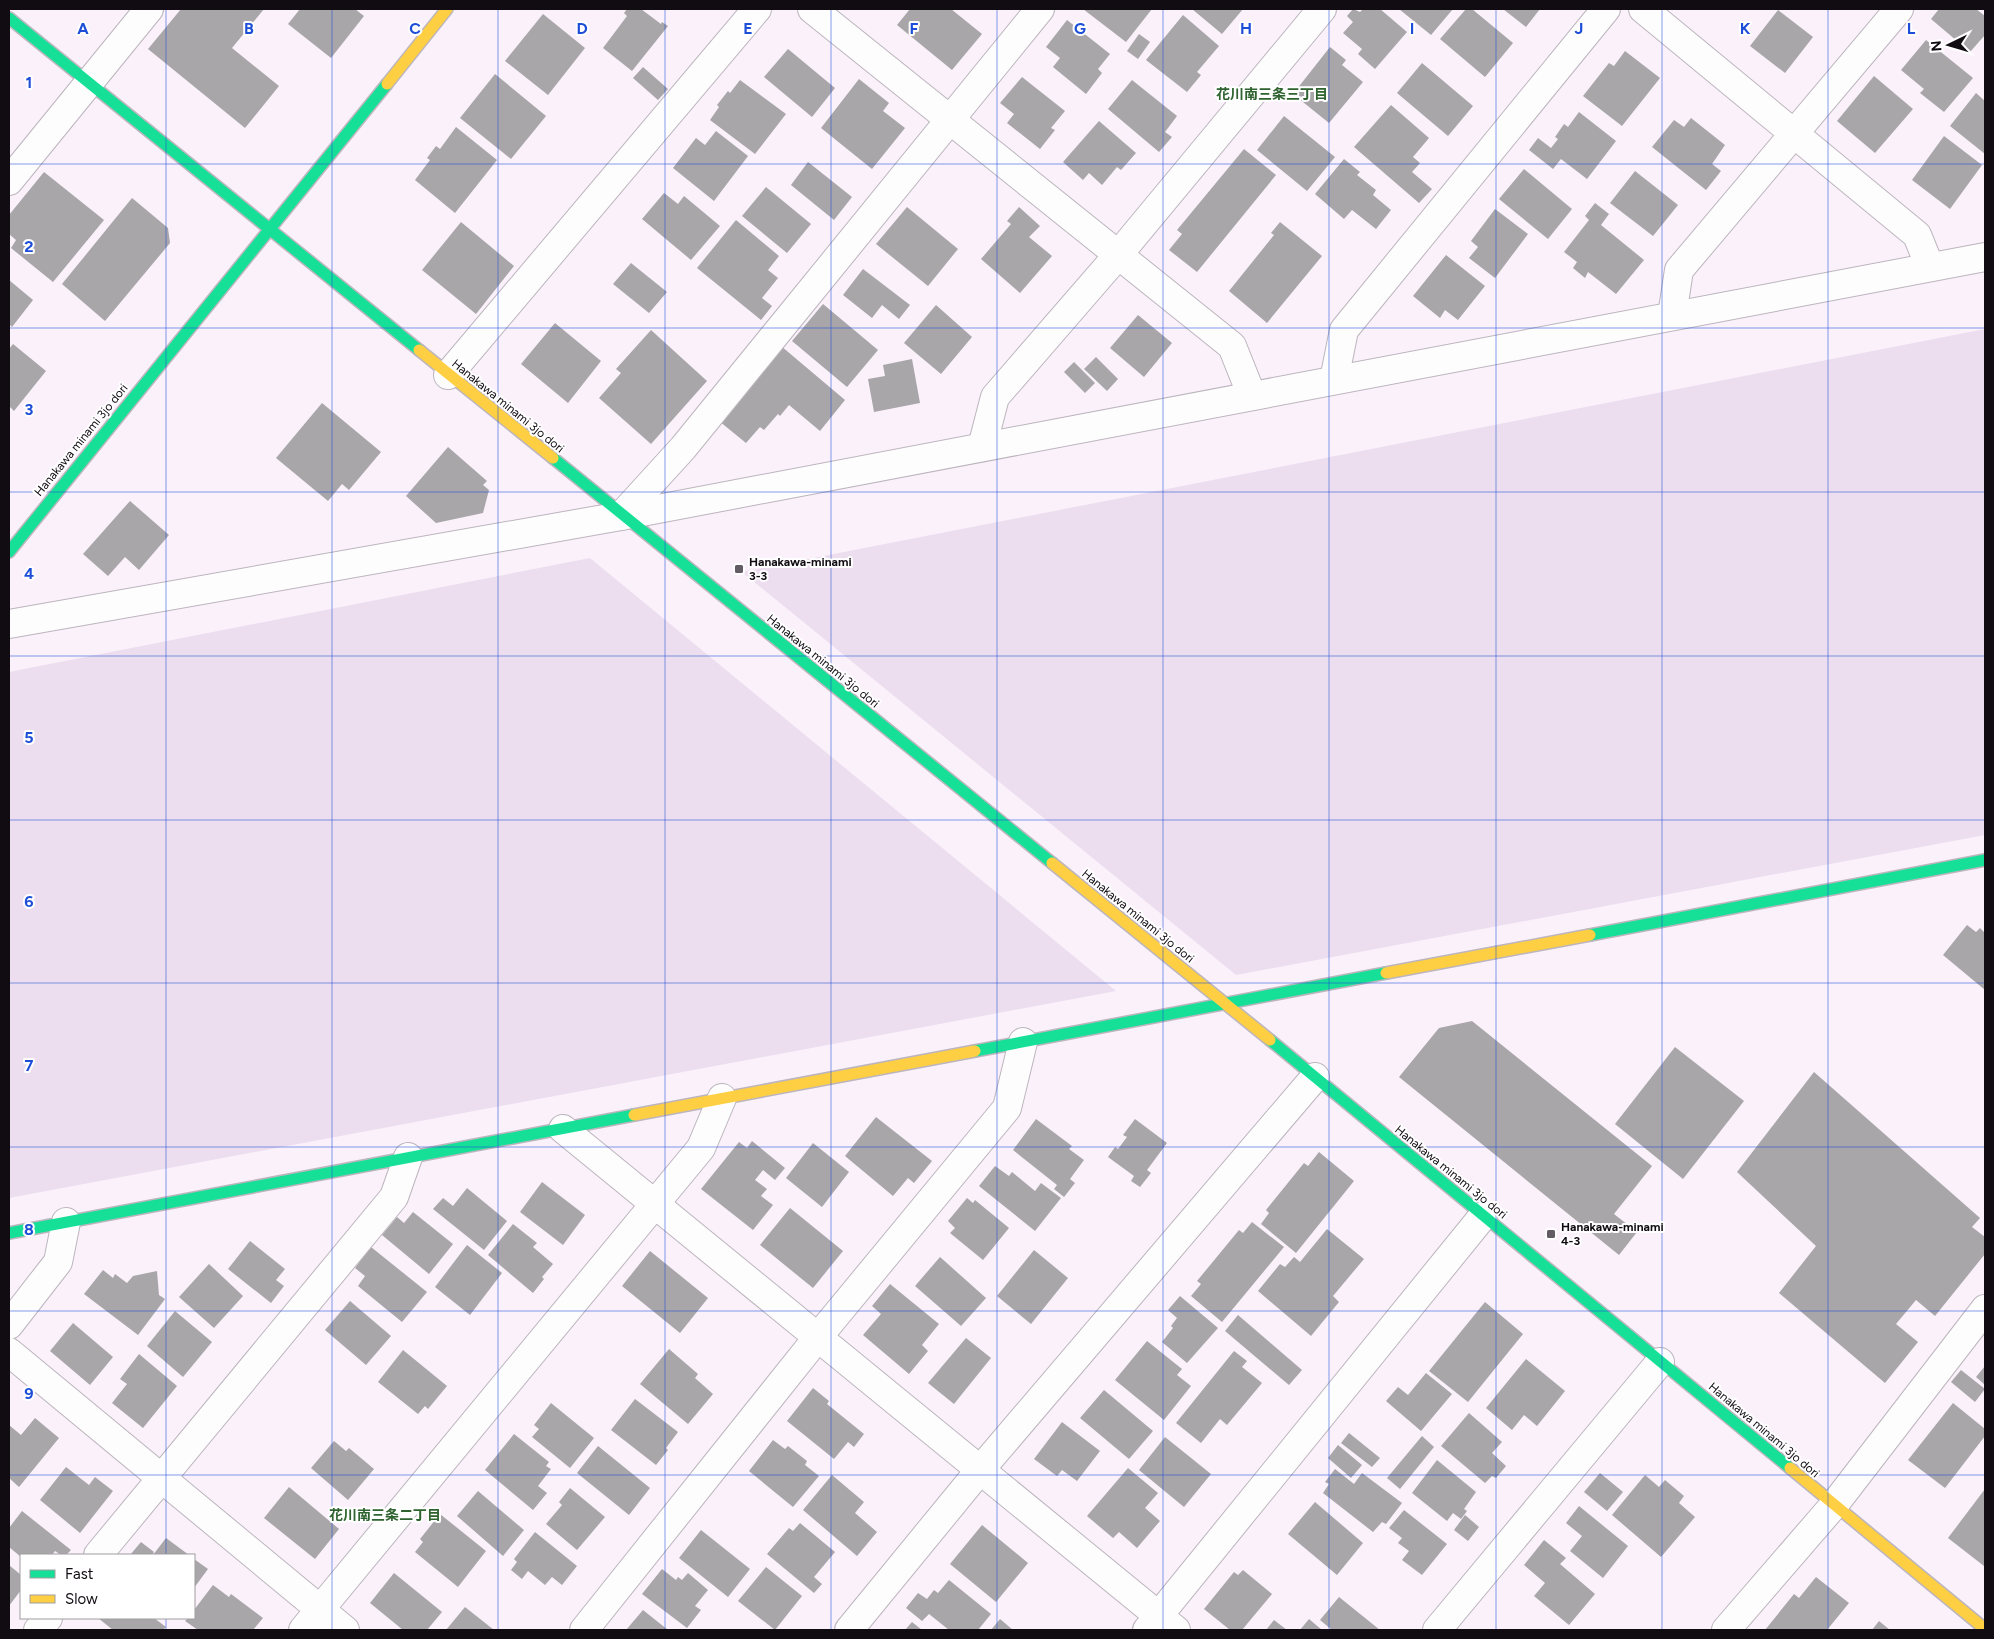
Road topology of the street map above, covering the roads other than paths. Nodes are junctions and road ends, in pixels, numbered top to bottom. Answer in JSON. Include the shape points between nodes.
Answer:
{"nodes":[{"id":1,"x":149,"y":9,"type":"edge"},
{"id":2,"x":447,"y":9,"type":"edge"},
{"id":3,"x":756,"y":9,"type":"edge"},
{"id":4,"x":812,"y":9,"type":"edge"},
{"id":5,"x":1040,"y":9,"type":"edge"},
{"id":6,"x":1322,"y":9,"type":"edge"},
{"id":7,"x":1606,"y":9,"type":"edge"},
{"id":8,"x":1643,"y":9,"type":"edge"},
{"id":9,"x":1899,"y":9,"type":"edge"},
{"id":10,"x":9,"y":18,"type":"edge"},
{"id":11,"x":89,"y":83,"type":"junction"},
{"id":12,"x":950,"y":119,"type":"junction"},
{"id":13,"x":1794,"y":134,"type":"junction"},
{"id":14,"x":9,"y":181,"type":"edge"},
{"id":15,"x":268,"y":229,"type":"junction"},
{"id":16,"x":1118,"y":254,"type":"junction"},
{"id":17,"x":1985,"y":257,"type":"edge"},
{"id":18,"x":1930,"y":268,"type":"junction"},
{"id":19,"x":1672,"y":316,"type":"junction"},
{"id":20,"x":448,"y":375,"type":"junction"},
{"id":21,"x":1334,"y":380,"type":"junction"},
{"id":22,"x":1252,"y":396,"type":"junction"},
{"id":23,"x":982,"y":448,"type":"junction"},
{"id":24,"x":621,"y":516,"type":"junction"},
{"id":25,"x":9,"y":552,"type":"edge"},
{"id":26,"x":9,"y":624,"type":"edge"},
{"id":27,"x":1985,"y":860,"type":"edge"},
{"id":28,"x":1225,"y":1004,"type":"junction"},
{"id":29,"x":1023,"y":1042,"type":"junction"},
{"id":30,"x":1315,"y":1077,"type":"junction"},
{"id":31,"x":722,"y":1098,"type":"junction"},
{"id":32,"x":563,"y":1128,"type":"junction"},
{"id":33,"x":408,"y":1158,"type":"junction"},
{"id":34,"x":655,"y":1204,"type":"junction"},
{"id":35,"x":1483,"y":1216,"type":"junction"},
{"id":36,"x":66,"y":1222,"type":"junction"},
{"id":37,"x":9,"y":1233,"type":"edge"},
{"id":38,"x":1985,"y":1309,"type":"edge"},
{"id":39,"x":9,"y":1325,"type":"edge"},
{"id":40,"x":818,"y":1337,"type":"junction"},
{"id":41,"x":9,"y":1352,"type":"edge"},
{"id":42,"x":1660,"y":1362,"type":"junction"},
{"id":43,"x":980,"y":1470,"type":"junction"},
{"id":44,"x":160,"y":1478,"type":"junction"},
{"id":45,"x":1834,"y":1505,"type":"junction"},
{"id":46,"x":99,"y":1554,"type":"edge"},
{"id":47,"x":47,"y":1619,"type":"edge"},
{"id":48,"x":312,"y":1620,"type":"edge"},
{"id":49,"x":1161,"y":1625,"type":"edge"},
{"id":50,"x":1985,"y":1629,"type":"edge"},
{"id":51,"x":38,"y":1630,"type":"edge"},
{"id":52,"x":345,"y":1630,"type":"edge"},
{"id":53,"x":584,"y":1630,"type":"edge"},
{"id":54,"x":850,"y":1630,"type":"edge"},
{"id":55,"x":1437,"y":1630,"type":"edge"},
{"id":56,"x":1726,"y":1630,"type":"edge"}],
"edges":[{"from":1,"to":11,"type":"street"},
{"from":2,"to":15,"type":"street","name":"Hanakawa minami 3jo dori"},
{"from":3,"to":20,"type":"street"},
{"from":4,"to":12,"type":"street"},
{"from":5,"to":12,"type":"street"},
{"from":6,"to":16,"type":"street"},
{"from":7,"to":21,"type":"street","via":[[1344,330]]},
{"from":8,"to":13,"type":"street"},
{"from":9,"to":13,"type":"street"},
{"from":10,"to":11,"type":"street","name":"Hanakawa minami 3jo dori"},
{"from":11,"to":14,"type":"street"},
{"from":11,"to":15,"type":"street","name":"Hanakawa minami 3jo dori"},
{"from":12,"to":16,"type":"street"},
{"from":12,"to":24,"type":"street","via":[[683,448]]},
{"from":13,"to":18,"type":"street","via":[[1917,234]]},
{"from":13,"to":19,"type":"street","via":[[1679,270]]},
{"from":15,"to":20,"type":"street","name":"Hanakawa minami 3jo dori"},
{"from":15,"to":25,"type":"street","name":"Hanakawa minami 3jo dori"},
{"from":16,"to":22,"type":"street","via":[[1232,346]]},
{"from":16,"to":23,"type":"street","via":[[995,397]]},
{"from":17,"to":18,"type":"street"},
{"from":18,"to":19,"type":"street"},
{"from":19,"to":21,"type":"street"},
{"from":20,"to":24,"type":"street","name":"Hanakawa minami 3jo dori"},
{"from":21,"to":22,"type":"street"},
{"from":22,"to":23,"type":"street"},
{"from":23,"to":24,"type":"street"},
{"from":24,"to":26,"type":"street"},
{"from":24,"to":28,"type":"street","name":"Hanakawa minami 3jo dori"},
{"from":27,"to":28,"type":"street"},
{"from":28,"to":29,"type":"street"},
{"from":28,"to":30,"type":"street","name":"Hanakawa minami 3jo dori"},
{"from":29,"to":31,"type":"street"},
{"from":29,"to":40,"type":"street","via":[[1007,1108]]},
{"from":30,"to":35,"type":"street","name":"Hanakawa minami 3jo dori"},
{"from":30,"to":43,"type":"street"},
{"from":31,"to":32,"type":"street"},
{"from":31,"to":34,"type":"street","via":[[701,1148]]},
{"from":32,"to":33,"type":"street"},
{"from":32,"to":34,"type":"street"},
{"from":33,"to":36,"type":"street"},
{"from":33,"to":44,"type":"street","via":[[394,1197]]},
{"from":34,"to":40,"type":"street"},
{"from":34,"to":48,"type":"street"},
{"from":35,"to":42,"type":"street","name":"Hanakawa minami 3jo dori"},
{"from":35,"to":49,"type":"street"},
{"from":36,"to":37,"type":"street"},
{"from":36,"to":39,"type":"street","via":[[58,1262]]},
{"from":38,"to":45,"type":"street"},
{"from":40,"to":43,"type":"street"},
{"from":40,"to":53,"type":"street"},
{"from":41,"to":44,"type":"street"},
{"from":42,"to":45,"type":"street","name":"Hanakawa minami 3jo dori"},
{"from":42,"to":55,"type":"street"},
{"from":43,"to":49,"type":"street"},
{"from":43,"to":54,"type":"street"},
{"from":44,"to":46,"type":"street"},
{"from":44,"to":48,"type":"street"},
{"from":45,"to":50,"type":"street","name":"Hanakawa minami 3jo dori"},
{"from":45,"to":56,"type":"street"},
{"from":47,"to":51,"type":"street"},
{"from":48,"to":52,"type":"street"}]}
